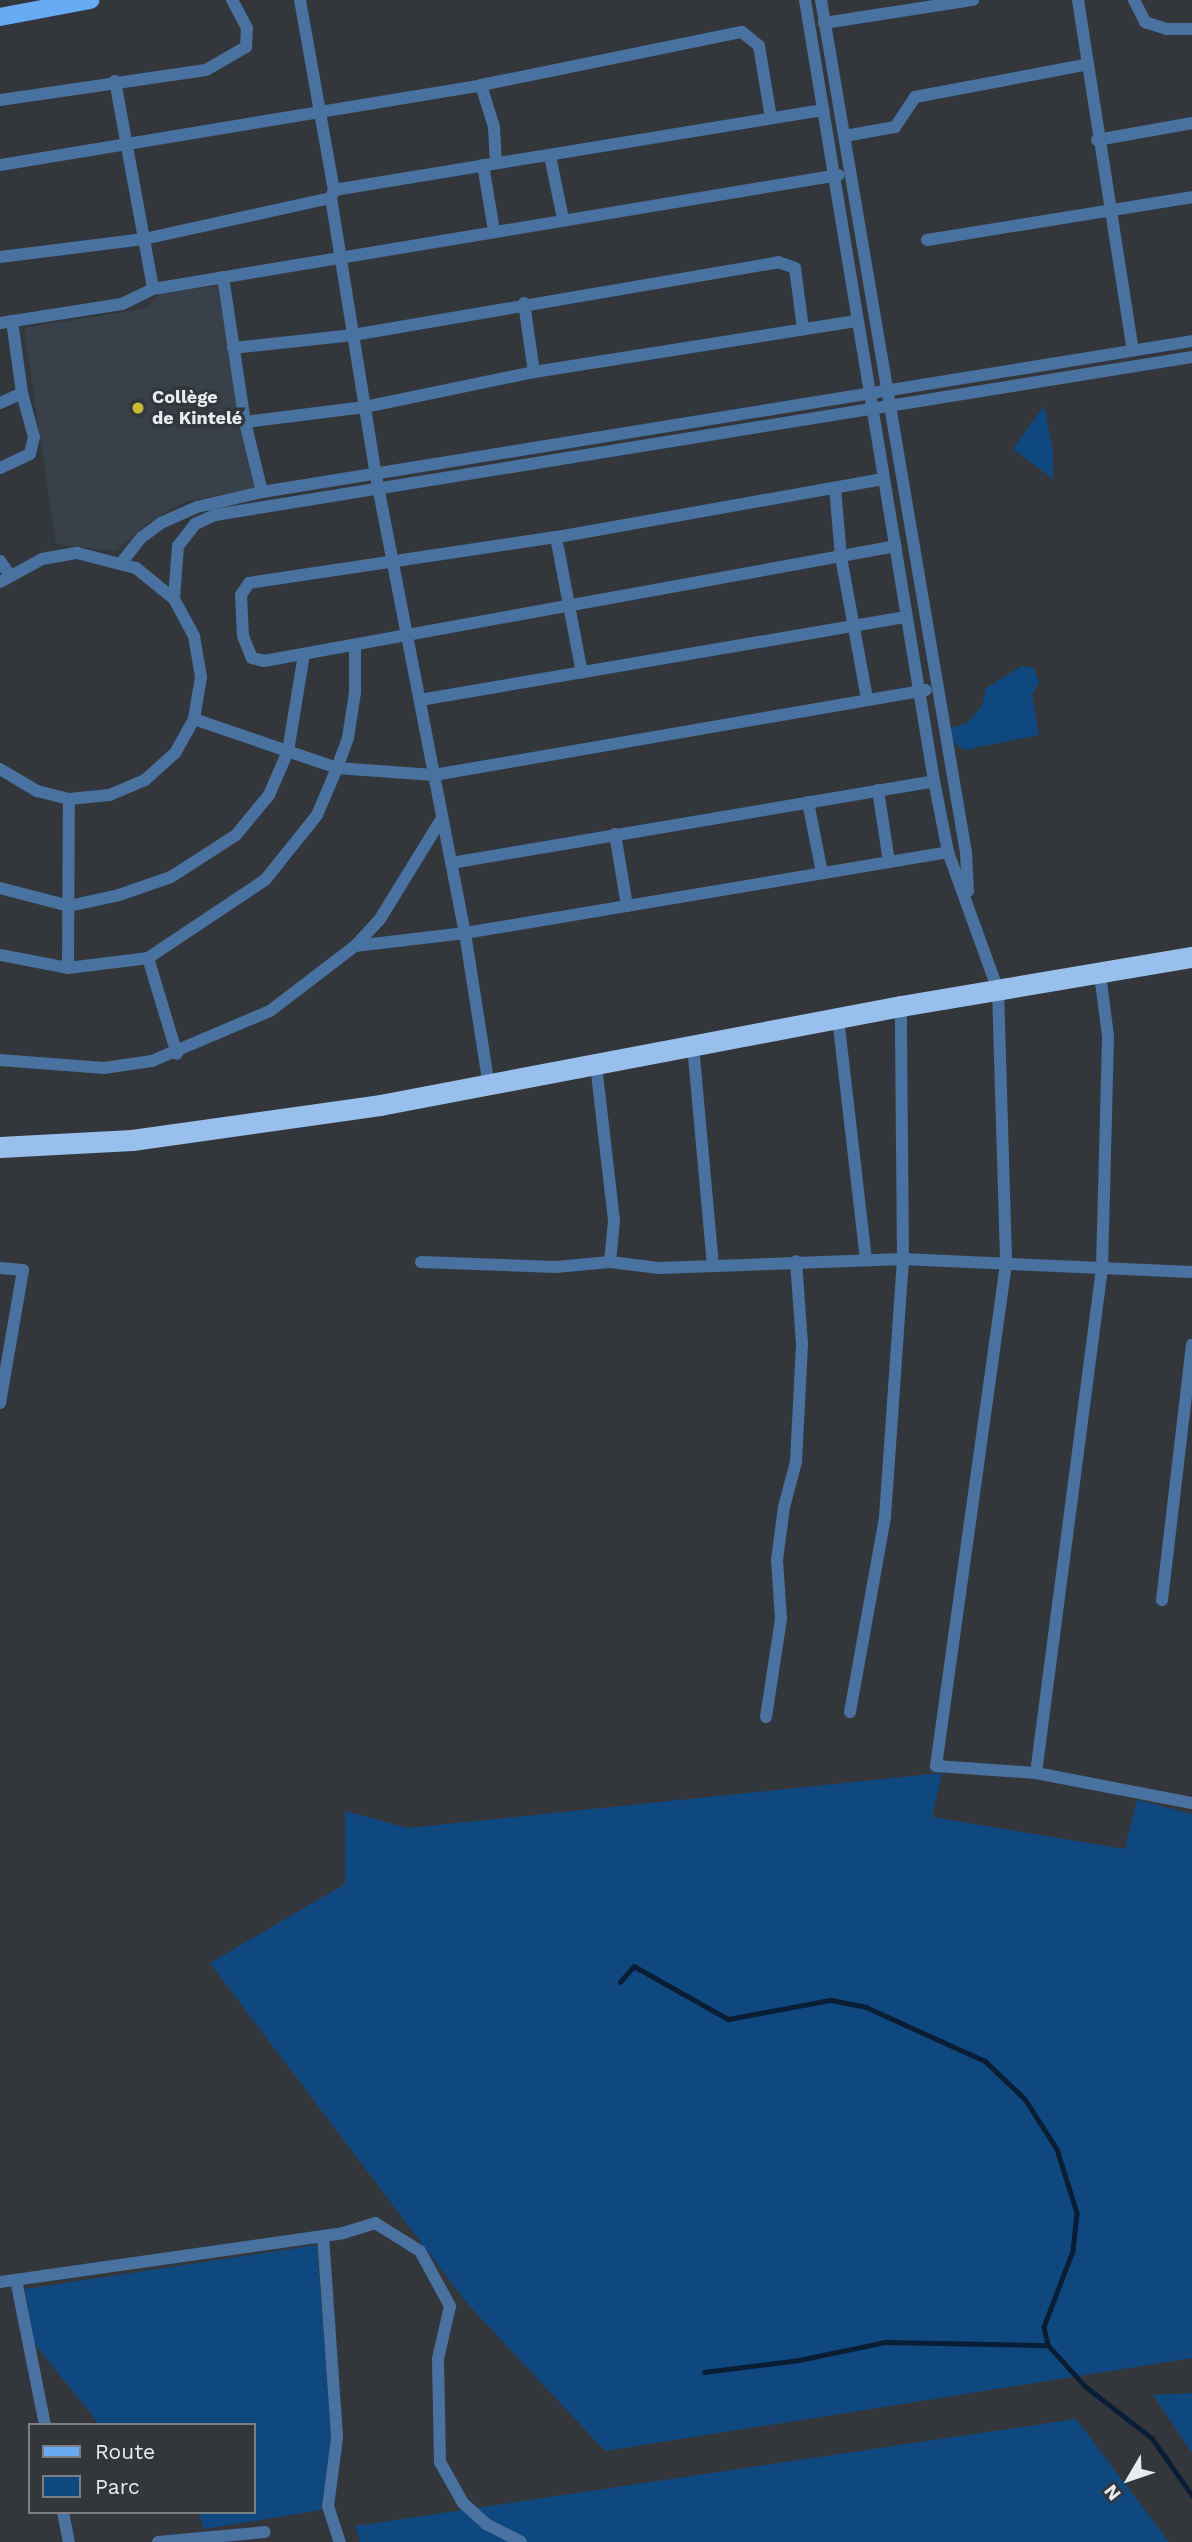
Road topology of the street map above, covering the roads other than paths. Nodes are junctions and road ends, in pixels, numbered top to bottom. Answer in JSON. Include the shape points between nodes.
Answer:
{"nodes":[{"id":1,"x":90,"y":0,"type":"edge"},
{"id":2,"x":232,"y":0,"type":"edge"},
{"id":3,"x":300,"y":0,"type":"edge"},
{"id":4,"x":805,"y":0,"type":"edge"},
{"id":5,"x":821,"y":0,"type":"edge"},
{"id":6,"x":974,"y":0,"type":"edge"},
{"id":7,"x":1078,"y":0,"type":"edge"},
{"id":8,"x":1134,"y":0,"type":"edge"},
{"id":9,"x":0,"y":17,"type":"edge"},
{"id":10,"x":824,"y":23,"type":"junction"},
{"id":11,"x":1192,"y":29,"type":"edge"},
{"id":12,"x":1085,"y":65,"type":"junction"},
{"id":13,"x":115,"y":81,"type":"junction"},
{"id":14,"x":481,"y":85,"type":"junction"},
{"id":15,"x":0,"y":100,"type":"edge"},
{"id":16,"x":824,"y":110,"type":"junction"},
{"id":17,"x":320,"y":111,"type":"junction"},
{"id":18,"x":771,"y":118,"type":"junction"},
{"id":19,"x":1192,"y":123,"type":"edge"},
{"id":20,"x":845,"y":136,"type":"junction"},
{"id":21,"x":1097,"y":140,"type":"junction"},
{"id":22,"x":125,"y":145,"type":"junction"},
{"id":23,"x":550,"y":156,"type":"junction"},
{"id":24,"x":489,"y":164,"type":"junction"},
{"id":25,"x":0,"y":165,"type":"edge"},
{"id":26,"x":851,"y":173,"type":"junction"},
{"id":27,"x":834,"y":175,"type":"junction"},
{"id":28,"x":333,"y":194,"type":"junction"},
{"id":29,"x":1192,"y":197,"type":"edge"},
{"id":30,"x":1112,"y":213,"type":"junction"},
{"id":31,"x":564,"y":219,"type":"junction"},
{"id":32,"x":494,"y":231,"type":"junction"},
{"id":33,"x":144,"y":239,"type":"junction"},
{"id":34,"x":927,"y":240,"type":"dead end"},
{"id":35,"x":0,"y":257,"type":"edge"},
{"id":36,"x":343,"y":259,"type":"junction"},
{"id":37,"x":223,"y":277,"type":"junction"},
{"id":38,"x":153,"y":289,"type":"junction"},
{"id":39,"x":524,"y":303,"type":"junction"},
{"id":40,"x":856,"y":321,"type":"junction"},
{"id":41,"x":6,"y":322,"type":"edge"},
{"id":42,"x":803,"y":329,"type":"junction"},
{"id":43,"x":353,"y":335,"type":"junction"},
{"id":44,"x":1192,"y":341,"type":"edge"},
{"id":45,"x":233,"y":348,"type":"junction"},
{"id":46,"x":1133,"y":350,"type":"junction"},
{"id":47,"x":1192,"y":358,"type":"edge"},
{"id":48,"x":534,"y":372,"type":"junction"},
{"id":49,"x":22,"y":393,"type":"junction"},
{"id":50,"x":886,"y":393,"type":"junction"},
{"id":51,"x":868,"y":395,"type":"junction"},
{"id":52,"x":0,"y":404,"type":"edge"},
{"id":53,"x":365,"y":407,"type":"junction"},
{"id":54,"x":890,"y":408,"type":"junction"},
{"id":55,"x":871,"y":412,"type":"junction"},
{"id":56,"x":245,"y":422,"type":"junction"},
{"id":57,"x":0,"y":468,"type":"edge"},
{"id":58,"x":883,"y":479,"type":"junction"},
{"id":59,"x":377,"y":482,"type":"junction"},
{"id":60,"x":835,"y":488,"type":"junction"},
{"id":61,"x":262,"y":492,"type":"junction"},
{"id":62,"x":556,"y":537,"type":"junction"},
{"id":63,"x":896,"y":546,"type":"junction"},
{"id":64,"x":841,"y":556,"type":"junction"},
{"id":65,"x":394,"y":558,"type":"junction"},
{"id":66,"x":0,"y":561,"type":"edge"},
{"id":67,"x":122,"y":562,"type":"junction"},
{"id":68,"x":5,"y":578,"type":"edge"},
{"id":69,"x":174,"y":599,"type":"junction"},
{"id":70,"x":569,"y":606,"type":"junction"},
{"id":71,"x":906,"y":617,"type":"junction"},
{"id":72,"x":854,"y":627,"type":"junction"},
{"id":73,"x":408,"y":632,"type":"junction"},
{"id":74,"x":355,"y":645,"type":"junction"},
{"id":75,"x":304,"y":654,"type":"junction"},
{"id":76,"x":582,"y":673,"type":"junction"},
{"id":77,"x":919,"y":690,"type":"junction"},
{"id":78,"x":938,"y":690,"type":"junction"},
{"id":79,"x":867,"y":698,"type":"junction"},
{"id":80,"x":420,"y":700,"type":"junction"},
{"id":81,"x":194,"y":719,"type":"junction"},
{"id":82,"x":288,"y":751,"type":"junction"},
{"id":83,"x":337,"y":768,"type":"junction"},
{"id":84,"x":0,"y":769,"type":"edge"},
{"id":85,"x":434,"y":775,"type":"junction"},
{"id":86,"x":934,"y":781,"type":"junction"},
{"id":87,"x":878,"y":790,"type":"junction"},
{"id":88,"x":69,"y":799,"type":"junction"},
{"id":89,"x":808,"y":802,"type":"junction"},
{"id":90,"x":441,"y":820,"type":"junction"},
{"id":91,"x":615,"y":834,"type":"junction"},
{"id":92,"x":948,"y":852,"type":"junction"},
{"id":93,"x":889,"y":862,"type":"junction"},
{"id":94,"x":451,"y":863,"type":"junction"},
{"id":95,"x":822,"y":873,"type":"junction"},
{"id":96,"x":0,"y":888,"type":"edge"},
{"id":97,"x":968,"y":902,"type":"junction"},
{"id":98,"x":69,"y":906,"type":"junction"},
{"id":99,"x":627,"y":906,"type":"junction"},
{"id":100,"x":465,"y":933,"type":"junction"},
{"id":101,"x":355,"y":946,"type":"junction"},
{"id":102,"x":0,"y":955,"type":"edge"},
{"id":103,"x":1192,"y":957,"type":"edge"},
{"id":104,"x":148,"y":958,"type":"junction"},
{"id":105,"x":68,"y":968,"type":"junction"},
{"id":106,"x":1100,"y":974,"type":"junction"},
{"id":107,"x":998,"y":990,"type":"junction"},
{"id":108,"x":901,"y":1006,"type":"junction"},
{"id":109,"x":838,"y":1018,"type":"junction"},
{"id":110,"x":694,"y":1046,"type":"junction"},
{"id":111,"x":177,"y":1054,"type":"junction"},
{"id":112,"x":0,"y":1060,"type":"edge"},
{"id":113,"x":596,"y":1065,"type":"junction"},
{"id":114,"x":489,"y":1086,"type":"junction"},
{"id":115,"x":0,"y":1147,"type":"edge"},
{"id":116,"x":866,"y":1259,"type":"junction"},
{"id":117,"x":903,"y":1259,"type":"junction"},
{"id":118,"x":796,"y":1261,"type":"junction"},
{"id":119,"x":421,"y":1262,"type":"dead end"},
{"id":120,"x":610,"y":1262,"type":"junction"},
{"id":121,"x":1006,"y":1264,"type":"junction"},
{"id":122,"x":713,"y":1265,"type":"junction"},
{"id":123,"x":0,"y":1268,"type":"edge"},
{"id":124,"x":1101,"y":1268,"type":"junction"},
{"id":125,"x":1192,"y":1272,"type":"edge"},
{"id":126,"x":1192,"y":1345,"type":"edge"},
{"id":127,"x":0,"y":1403,"type":"edge"},
{"id":128,"x":1162,"y":1600,"type":"dead end"},
{"id":129,"x":850,"y":1712,"type":"dead end"},
{"id":130,"x":766,"y":1717,"type":"dead end"},
{"id":131,"x":1036,"y":1773,"type":"junction"},
{"id":132,"x":1192,"y":1803,"type":"edge"},
{"id":133,"x":323,"y":2236,"type":"junction"},
{"id":134,"x":5,"y":2279,"type":"edge"},
{"id":135,"x":44,"y":2423,"type":"edge"},
{"id":136,"x":63,"y":2514,"type":"edge"},
{"id":137,"x":265,"y":2532,"type":"dead end"},
{"id":138,"x":69,"y":2542,"type":"edge"},
{"id":139,"x":158,"y":2542,"type":"edge"},
{"id":140,"x":340,"y":2542,"type":"edge"},
{"id":141,"x":521,"y":2542,"type":"edge"}],
"edges":[{"from":1,"to":9,"type":"main road"},
{"from":2,"to":13,"type":"street","via":[[247,28],[246,47],[206,70]]},
{"from":3,"to":17,"type":"street"},
{"from":4,"to":16,"type":"street"},
{"from":5,"to":10,"type":"street"},
{"from":6,"to":10,"type":"street"},
{"from":7,"to":12,"type":"street"},
{"from":8,"to":11,"type":"street","via":[[1146,22],[1167,29]]},
{"from":10,"to":20,"type":"street"},
{"from":12,"to":20,"type":"street","via":[[915,97],[895,127]]},
{"from":12,"to":21,"type":"street"},
{"from":13,"to":15,"type":"street"},
{"from":13,"to":22,"type":"street"},
{"from":14,"to":17,"type":"street"},
{"from":14,"to":18,"type":"street","via":[[742,32],[759,46]]},
{"from":14,"to":24,"type":"street","via":[[494,127]]},
{"from":16,"to":18,"type":"street"},
{"from":16,"to":27,"type":"street"},
{"from":17,"to":22,"type":"street"},
{"from":17,"to":28,"type":"street"},
{"from":18,"to":23,"type":"street"},
{"from":19,"to":21,"type":"street"},
{"from":20,"to":26,"type":"street"},
{"from":21,"to":30,"type":"street"},
{"from":22,"to":25,"type":"street"},
{"from":22,"to":33,"type":"street"},
{"from":23,"to":24,"type":"street"},
{"from":23,"to":31,"type":"street"},
{"from":24,"to":28,"type":"street"},
{"from":24,"to":32,"type":"street"},
{"from":26,"to":27,"type":"street"},
{"from":26,"to":50,"type":"street"},
{"from":27,"to":31,"type":"street"},
{"from":27,"to":40,"type":"street"},
{"from":28,"to":33,"type":"street"},
{"from":28,"to":36,"type":"street"},
{"from":29,"to":30,"type":"street"},
{"from":30,"to":34,"type":"street"},
{"from":30,"to":46,"type":"street"},
{"from":31,"to":32,"type":"street"},
{"from":32,"to":36,"type":"street"},
{"from":33,"to":35,"type":"street"},
{"from":33,"to":38,"type":"street"},
{"from":36,"to":37,"type":"street"},
{"from":36,"to":43,"type":"street"},
{"from":37,"to":38,"type":"street"},
{"from":37,"to":45,"type":"street"},
{"from":38,"to":41,"type":"street","via":[[122,304]]},
{"from":39,"to":42,"type":"street","via":[[778,262],[795,268]]},
{"from":39,"to":43,"type":"street"},
{"from":39,"to":48,"type":"street"},
{"from":40,"to":42,"type":"street"},
{"from":40,"to":51,"type":"street"},
{"from":41,"to":49,"type":"street"},
{"from":42,"to":48,"type":"street"},
{"from":43,"to":45,"type":"street"},
{"from":43,"to":53,"type":"street"},
{"from":44,"to":46,"type":"street"},
{"from":45,"to":56,"type":"street"},
{"from":46,"to":50,"type":"street"},
{"from":47,"to":54,"type":"street"},
{"from":48,"to":53,"type":"street"},
{"from":49,"to":52,"type":"street"},
{"from":49,"to":57,"type":"street","via":[[34,437],[32,450]]},
{"from":50,"to":51,"type":"street"},
{"from":50,"to":54,"type":"street"},
{"from":51,"to":55,"type":"street"},
{"from":51,"to":59,"type":"street"},
{"from":53,"to":56,"type":"street"},
{"from":53,"to":59,"type":"street"},
{"from":54,"to":55,"type":"street"},
{"from":54,"to":78,"type":"street"},
{"from":55,"to":58,"type":"street"},
{"from":55,"to":59,"type":"street"},
{"from":56,"to":61,"type":"street"},
{"from":58,"to":60,"type":"street"},
{"from":58,"to":63,"type":"street"},
{"from":59,"to":61,"type":"street"},
{"from":59,"to":65,"type":"street"},
{"from":59,"to":69,"type":"street","via":[[215,515],[195,524],[178,546]]},
{"from":60,"to":62,"type":"street"},
{"from":60,"to":64,"type":"street"},
{"from":61,"to":67,"type":"street","via":[[197,507],[161,523],[141,538]]},
{"from":62,"to":65,"type":"street"},
{"from":62,"to":70,"type":"street"},
{"from":63,"to":64,"type":"street"},
{"from":63,"to":71,"type":"street"},
{"from":64,"to":70,"type":"street"},
{"from":64,"to":72,"type":"street"},
{"from":65,"to":73,"type":"street"},
{"from":65,"to":75,"type":"street","via":[[249,583],[244,589],[243,636],[252,657],[264,661]]},
{"from":66,"to":68,"type":"street"},
{"from":67,"to":68,"type":"street","via":[[77,553],[41,559]]},
{"from":67,"to":69,"type":"street","via":[[156,581]]},
{"from":69,"to":81,"type":"street","via":[[194,636],[198,656],[201,677]]},
{"from":70,"to":73,"type":"street"},
{"from":70,"to":76,"type":"street"},
{"from":71,"to":72,"type":"street"},
{"from":71,"to":77,"type":"street"},
{"from":72,"to":76,"type":"street"},
{"from":72,"to":79,"type":"street"},
{"from":73,"to":74,"type":"street"},
{"from":73,"to":80,"type":"street"},
{"from":74,"to":75,"type":"street"},
{"from":74,"to":83,"type":"street","via":[[355,691],[348,738]]},
{"from":75,"to":82,"type":"street"},
{"from":76,"to":80,"type":"street"},
{"from":77,"to":78,"type":"street"},
{"from":77,"to":79,"type":"street"},
{"from":77,"to":86,"type":"street"},
{"from":78,"to":97,"type":"street","via":[[966,853]]},
{"from":79,"to":85,"type":"street"},
{"from":80,"to":85,"type":"street"},
{"from":81,"to":82,"type":"street"},
{"from":81,"to":88,"type":"street","via":[[174,753],[145,780],[109,795]]},
{"from":82,"to":83,"type":"street"},
{"from":82,"to":98,"type":"street","via":[[261,805],[236,835],[199,862],[119,895]]},
{"from":83,"to":85,"type":"street"},
{"from":83,"to":104,"type":"street","via":[[317,815],[265,880]]},
{"from":84,"to":88,"type":"street","via":[[37,791]]},
{"from":85,"to":90,"type":"street"},
{"from":86,"to":87,"type":"street"},
{"from":86,"to":92,"type":"street"},
{"from":87,"to":89,"type":"street"},
{"from":87,"to":93,"type":"street"},
{"from":88,"to":98,"type":"street"},
{"from":89,"to":91,"type":"street"},
{"from":89,"to":95,"type":"street"},
{"from":90,"to":94,"type":"street"},
{"from":90,"to":101,"type":"street","via":[[398,894]]},
{"from":91,"to":94,"type":"street"},
{"from":91,"to":99,"type":"street"},
{"from":92,"to":93,"type":"street"},
{"from":92,"to":97,"type":"street"},
{"from":93,"to":95,"type":"street"},
{"from":94,"to":100,"type":"street"},
{"from":95,"to":99,"type":"street"},
{"from":96,"to":98,"type":"street"},
{"from":97,"to":107,"type":"street"},
{"from":98,"to":105,"type":"street"},
{"from":99,"to":100,"type":"street"},
{"from":100,"to":101,"type":"street"},
{"from":100,"to":114,"type":"street"},
{"from":101,"to":111,"type":"street","via":[[270,1011]]},
{"from":102,"to":105,"type":"street"},
{"from":103,"to":106,"type":"highway"},
{"from":104,"to":105,"type":"street"},
{"from":104,"to":111,"type":"street"},
{"from":106,"to":107,"type":"highway"},
{"from":106,"to":124,"type":"street","via":[[1108,1036]]},
{"from":107,"to":108,"type":"highway"},
{"from":107,"to":121,"type":"street"},
{"from":108,"to":109,"type":"highway"},
{"from":108,"to":117,"type":"street"},
{"from":109,"to":110,"type":"highway"},
{"from":109,"to":116,"type":"street"},
{"from":110,"to":113,"type":"highway"},
{"from":110,"to":122,"type":"street"},
{"from":111,"to":112,"type":"street","via":[[104,1068]]},
{"from":113,"to":114,"type":"highway"},
{"from":113,"to":120,"type":"street","via":[[613,1211]]},
{"from":114,"to":115,"type":"highway","via":[[132,1140]]},
{"from":116,"to":117,"type":"street"},
{"from":116,"to":118,"type":"street"},
{"from":117,"to":121,"type":"street"},
{"from":117,"to":129,"type":"street","via":[[885,1517]]},
{"from":118,"to":122,"type":"street"},
{"from":118,"to":130,"type":"street","via":[[802,1344],[796,1462],[777,1560],[781,1619]]},
{"from":119,"to":120,"type":"street","via":[[555,1267]]},
{"from":120,"to":122,"type":"street","via":[[659,1268]]},
{"from":121,"to":124,"type":"street"},
{"from":121,"to":131,"type":"street","via":[[936,1766]]},
{"from":123,"to":127,"type":"street","via":[[23,1270]]},
{"from":124,"to":125,"type":"street"},
{"from":124,"to":131,"type":"street"},
{"from":126,"to":128,"type":"street"},
{"from":131,"to":132,"type":"street"},
{"from":133,"to":134,"type":"street"},
{"from":133,"to":140,"type":"street","via":[[337,2438],[328,2506]]},
{"from":133,"to":141,"type":"street","via":[[375,2223],[420,2251],[450,2306],[438,2359],[440,2462],[463,2504],[486,2524]]},
{"from":134,"to":135,"type":"street"},
{"from":136,"to":138,"type":"street"},
{"from":137,"to":139,"type":"street"}]}
